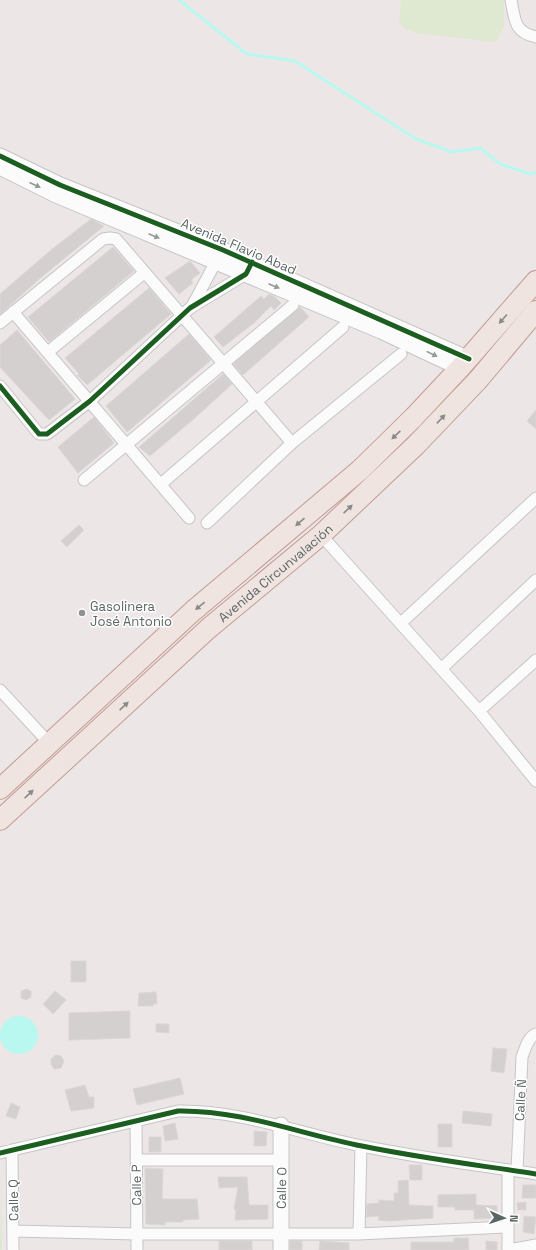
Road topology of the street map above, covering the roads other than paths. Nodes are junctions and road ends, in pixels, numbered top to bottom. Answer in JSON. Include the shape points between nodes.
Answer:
{"nodes":[{"id":1,"x":511,"y":0,"type":"edge"},
{"id":2,"x":516,"y":0,"type":"edge"},
{"id":3,"x":536,"y":37,"type":"edge"},
{"id":4,"x":0,"y":156,"type":"edge"},
{"id":5,"x":0,"y":167,"type":"edge"},
{"id":6,"x":219,"y":256,"type":"junction"},
{"id":7,"x":249,"y":268,"type":"junction"},
{"id":8,"x":536,"y":268,"type":"edge"},
{"id":9,"x":144,"y":273,"type":"junction"},
{"id":10,"x":532,"y":285,"type":"edge"},
{"id":11,"x":293,"y":305,"type":"dead end"},
{"id":12,"x":536,"y":311,"type":"edge"},
{"id":13,"x":13,"y":312,"type":"junction"},
{"id":14,"x":186,"y":312,"type":"junction"},
{"id":15,"x":0,"y":323,"type":"edge"},
{"id":16,"x":343,"y":328,"type":"dead end"},
{"id":17,"x":48,"y":352,"type":"junction"},
{"id":18,"x":401,"y":354,"type":"dead end"},
{"id":19,"x":464,"y":363,"type":"junction"},
{"id":20,"x":224,"y":364,"type":"junction"},
{"id":21,"x":0,"y":386,"type":"edge"},
{"id":22,"x":90,"y":401,"type":"junction"},
{"id":23,"x":257,"y":401,"type":"junction"},
{"id":24,"x":292,"y":443,"type":"junction"},
{"id":25,"x":126,"y":444,"type":"junction"},
{"id":26,"x":84,"y":480,"type":"dead end"},
{"id":27,"x":161,"y":484,"type":"junction"},
{"id":28,"x":536,"y":498,"type":"edge"},
{"id":29,"x":189,"y":518,"type":"dead end"},
{"id":30,"x":207,"y":523,"type":"dead end"},
{"id":31,"x":321,"y":535,"type":"junction"},
{"id":32,"x":239,"y":574,"type":"junction"},
{"id":33,"x":536,"y":580,"type":"edge"},
{"id":34,"x":251,"y":592,"type":"junction"},
{"id":35,"x":401,"y":624,"type":"junction"},
{"id":36,"x":163,"y":640,"type":"junction"},
{"id":37,"x":178,"y":657,"type":"junction"},
{"id":38,"x":536,"y":660,"type":"edge"},
{"id":39,"x":441,"y":668,"type":"junction"},
{"id":40,"x":0,"y":690,"type":"edge"},
{"id":41,"x":479,"y":711,"type":"junction"},
{"id":42,"x":80,"y":717,"type":"junction"},
{"id":43,"x":93,"y":733,"type":"junction"},
{"id":44,"x":50,"y":744,"type":"junction"},
{"id":45,"x":536,"y":781,"type":"edge"},
{"id":46,"x":0,"y":789,"type":"edge"},
{"id":47,"x":0,"y":820,"type":"edge"},
{"id":48,"x":536,"y":1034,"type":"edge"},
{"id":49,"x":136,"y":1120,"type":"junction"},
{"id":50,"x":281,"y":1126,"type":"junction"},
{"id":51,"x":361,"y":1146,"type":"junction"},
{"id":52,"x":12,"y":1150,"type":"junction"},
{"id":53,"x":0,"y":1153,"type":"edge"},
{"id":54,"x":136,"y":1160,"type":"junction"},
{"id":55,"x":281,"y":1160,"type":"junction"},
{"id":56,"x":512,"y":1171,"type":"junction"},
{"id":57,"x":536,"y":1174,"type":"edge"},
{"id":58,"x":506,"y":1227,"type":"junction"},
{"id":59,"x":13,"y":1231,"type":"junction"},
{"id":60,"x":137,"y":1234,"type":"junction"},
{"id":61,"x":280,"y":1234,"type":"junction"},
{"id":62,"x":359,"y":1234,"type":"junction"},
{"id":63,"x":536,"y":1245,"type":"edge"},
{"id":64,"x":13,"y":1250,"type":"edge"},
{"id":65,"x":137,"y":1250,"type":"edge"},
{"id":66,"x":281,"y":1250,"type":"edge"},
{"id":67,"x":508,"y":1250,"type":"edge"}],
"edges":[{"from":1,"to":2,"type":"street"},
{"from":1,"to":3,"type":"street","via":[[516,24],[520,30]]},
{"from":4,"to":6,"type":"street","name":"Avenida Flavio Abad"},
{"from":5,"to":6,"type":"street","name":"Avenida Flavio Abad","one_way":true,"via":[[56,195]]},
{"from":6,"to":7,"type":"street","name":"Avenida Flavio Abad"},
{"from":6,"to":14,"type":"street"},
{"from":7,"to":14,"type":"street"},
{"from":7,"to":19,"type":"street","name":"Avenida Flavio Abad"},
{"from":8,"to":10,"type":"street","name":"Avenida Circunvalación"},
{"from":9,"to":13,"type":"street","via":[[116,239],[103,239]]},
{"from":9,"to":14,"type":"street"},
{"from":9,"to":17,"type":"street"},
{"from":10,"to":19,"type":"highway","name":"Avenida Circunvalación","one_way":true},
{"from":11,"to":20,"type":"street"},
{"from":31,"to":12,"type":"highway","name":"Avenida Circunvalación","one_way":true,"via":[[416,445],[478,380]]},
{"from":13,"to":15,"type":"street"},
{"from":13,"to":17,"type":"street"},
{"from":14,"to":20,"type":"street"},
{"from":14,"to":22,"type":"street"},
{"from":16,"to":23,"type":"street"},
{"from":17,"to":22,"type":"street"},
{"from":18,"to":24,"type":"street"},
{"from":19,"to":32,"type":"highway","name":"Avenida Circunvalación","one_way":true,"via":[[360,470]]},
{"from":20,"to":23,"type":"street"},
{"from":20,"to":25,"type":"street"},
{"from":21,"to":22,"type":"street","via":[[43,435]]},
{"from":22,"to":25,"type":"street"},
{"from":23,"to":24,"type":"street"},
{"from":23,"to":27,"type":"street"},
{"from":24,"to":30,"type":"street"},
{"from":25,"to":26,"type":"street"},
{"from":25,"to":27,"type":"street"},
{"from":27,"to":29,"type":"street"},
{"from":28,"to":35,"type":"street"},
{"from":31,"to":34,"type":"highway","name":"Avenida Circunvalación"},
{"from":31,"to":35,"type":"street"},
{"from":32,"to":34,"type":"highway"},
{"from":32,"to":36,"type":"highway","name":"Avenida Circunvalación","one_way":true},
{"from":33,"to":39,"type":"street"},
{"from":34,"to":37,"type":"highway","name":"Avenida Circunvalación"},
{"from":35,"to":39,"type":"street"},
{"from":36,"to":37,"type":"highway"},
{"from":36,"to":42,"type":"highway","name":"Avenida Circunvalación"},
{"from":43,"to":37,"type":"highway","name":"Avenida Circunvalación","one_way":true},
{"from":38,"to":41,"type":"street"},
{"from":39,"to":41,"type":"street"},
{"from":40,"to":44,"type":"street"},
{"from":41,"to":45,"type":"street"},
{"from":42,"to":43,"type":"highway"},
{"from":42,"to":44,"type":"highway","name":"Avenida Circunvalación"},
{"from":47,"to":43,"type":"highway","name":"Avenida Circunvalación","one_way":true},
{"from":44,"to":46,"type":"highway","name":"Avenida Circunvalación"},
{"from":48,"to":56,"type":"street","name":"Calle Ñ","via":[[526,1045],[522,1057]]},
{"from":49,"to":50,"type":"street","via":[[178,1111],[198,1111],[224,1113]]},
{"from":49,"to":52,"type":"street"},
{"from":49,"to":54,"type":"street","name":"Calle P"},
{"from":50,"to":51,"type":"street"},
{"from":50,"to":55,"type":"street","name":"Calle O"},
{"from":51,"to":56,"type":"street"},
{"from":51,"to":62,"type":"street"},
{"from":52,"to":53,"type":"street"},
{"from":52,"to":59,"type":"street","name":"Calle Q"},
{"from":54,"to":55,"type":"street"},
{"from":54,"to":60,"type":"street","name":"Calle P"},
{"from":55,"to":61,"type":"street","name":"Calle O"},
{"from":56,"to":57,"type":"street"},
{"from":56,"to":58,"type":"street","name":"Calle Ñ"},
{"from":58,"to":62,"type":"street"},
{"from":58,"to":67,"type":"street","name":"Calle Ñ"},
{"from":59,"to":60,"type":"street"},
{"from":59,"to":64,"type":"street","name":"Calle Q"},
{"from":60,"to":61,"type":"street"},
{"from":60,"to":65,"type":"street","name":"Calle P"},
{"from":61,"to":62,"type":"street"},
{"from":61,"to":66,"type":"street","name":"Calle O"},
{"from":63,"to":67,"type":"street"}]}
